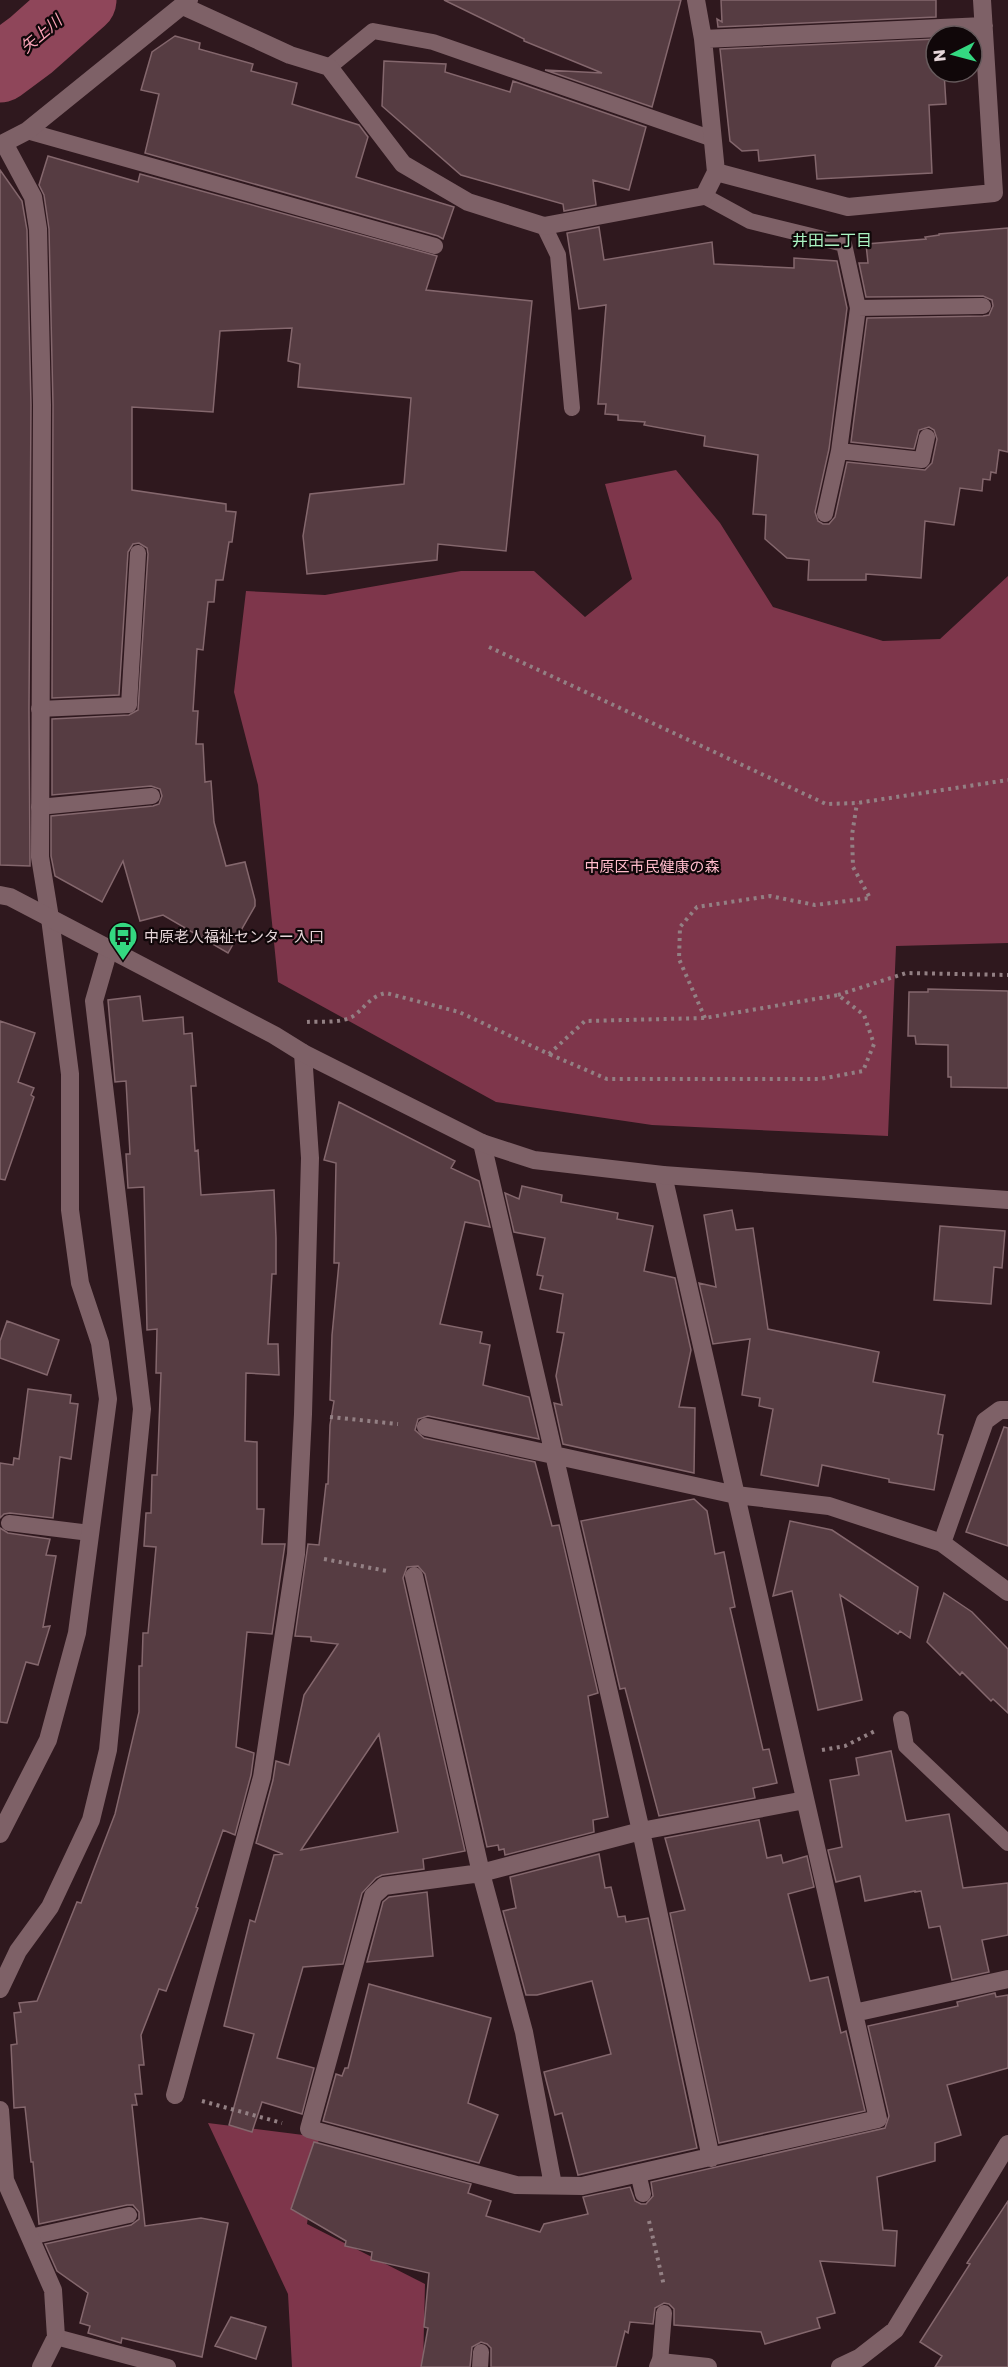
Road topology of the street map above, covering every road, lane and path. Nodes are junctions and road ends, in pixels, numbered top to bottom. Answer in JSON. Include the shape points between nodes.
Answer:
{"nodes":[{"id":1,"x":696,"y":0,"type":"edge"},
{"id":2,"x":982,"y":0,"type":"edge"},
{"id":3,"x":186,"y":3,"type":"edge"},
{"id":4,"x":984,"y":24,"type":"edge"},
{"id":5,"x":984,"y":26,"type":"edge"},
{"id":6,"x":924,"y":29,"type":"edge"},
{"id":7,"x":703,"y":39,"type":"junction"},
{"id":8,"x":329,"y":66,"type":"junction"},
{"id":9,"x":27,"y":131,"type":"junction"},
{"id":10,"x":713,"y":139,"type":"junction"},
{"id":11,"x":2,"y":144,"type":"edge"},
{"id":12,"x":716,"y":172,"type":"junction"},
{"id":13,"x":704,"y":196,"type":"junction"},
{"id":14,"x":544,"y":225,"type":"junction"},
{"id":15,"x":435,"y":246,"type":"dead end"},
{"id":16,"x":983,"y":306,"type":"dead end"},
{"id":17,"x":858,"y":308,"type":"junction"},
{"id":18,"x":572,"y":408,"type":"dead end"},
{"id":19,"x":927,"y":437,"type":"dead end"},
{"id":20,"x":839,"y":451,"type":"junction"},
{"id":21,"x":825,"y":514,"type":"dead end"},
{"id":22,"x":138,"y":553,"type":"dead end"},
{"id":23,"x":489,"y":647,"type":"dead end"},
{"id":24,"x":39,"y":709,"type":"junction"},
{"id":25,"x":1008,"y":780,"type":"edge"},
{"id":26,"x":152,"y":796,"type":"dead end"},
{"id":27,"x":857,"y":803,"type":"junction"},
{"id":28,"x":39,"y":807,"type":"junction"},
{"id":29,"x":0,"y":895,"type":"edge"},
{"id":30,"x":50,"y":918,"type":"junction"},
{"id":31,"x":108,"y":949,"type":"junction"},
{"id":32,"x":1008,"y":975,"type":"edge"},
{"id":33,"x":838,"y":995,"type":"junction"},
{"id":34,"x":705,"y":1018,"type":"junction"},
{"id":35,"x":274,"y":1035,"type":"junction"},
{"id":36,"x":303,"y":1053,"type":"junction"},
{"id":37,"x":549,"y":1054,"type":"junction"},
{"id":38,"x":482,"y":1143,"type":"junction"},
{"id":39,"x":663,"y":1175,"type":"junction"},
{"id":40,"x":1008,"y":1200,"type":"edge"},
{"id":41,"x":1008,"y":1410,"type":"edge"},
{"id":42,"x":303,"y":1414,"type":"junction"},
{"id":43,"x":426,"y":1427,"type":"joint"},
{"id":44,"x":555,"y":1456,"type":"junction"},
{"id":45,"x":736,"y":1495,"type":"junction"},
{"id":46,"x":9,"y":1523,"type":"dead end"},
{"id":47,"x":90,"y":1533,"type":"junction"},
{"id":48,"x":942,"y":1544,"type":"junction"},
{"id":49,"x":296,"y":1554,"type":"junction"},
{"id":50,"x":414,"y":1576,"type":"joint"},
{"id":51,"x":1008,"y":1592,"type":"edge"},
{"id":52,"x":901,"y":1719,"type":"joint"},
{"id":53,"x":795,"y":1755,"type":"junction"},
{"id":54,"x":805,"y":1800,"type":"junction"},
{"id":55,"x":641,"y":1831,"type":"junction"},
{"id":56,"x":0,"y":1834,"type":"edge"},
{"id":57,"x":1008,"y":1843,"type":"edge"},
{"id":58,"x":481,"y":1873,"type":"junction"},
{"id":59,"x":1008,"y":1979,"type":"edge"},
{"id":60,"x":0,"y":1989,"type":"edge"},
{"id":61,"x":854,"y":2013,"type":"junction"},
{"id":62,"x":175,"y":2095,"type":"joint"},
{"id":63,"x":0,"y":2110,"type":"edge"},
{"id":64,"x":309,"y":2129,"type":"junction"},
{"id":65,"x":1008,"y":2144,"type":"edge"},
{"id":66,"x":711,"y":2158,"type":"junction"},
{"id":67,"x":638,"y":2173,"type":"junction"},
{"id":68,"x":553,"y":2185,"type":"junction"},
{"id":69,"x":643,"y":2194,"type":"joint"},
{"id":70,"x":129,"y":2215,"type":"dead end"},
{"id":71,"x":30,"y":2237,"type":"junction"},
{"id":72,"x":664,"y":2313,"type":"joint"},
{"id":73,"x":56,"y":2337,"type":"junction"},
{"id":74,"x":659,"y":2365,"type":"edge"},
{"id":75,"x":41,"y":2367,"type":"edge"},
{"id":76,"x":168,"y":2367,"type":"edge"},
{"id":77,"x":708,"y":2367,"type":"edge"},
{"id":78,"x":840,"y":2367,"type":"edge"}],
"edges":[{"from":1,"to":7,"type":"street"},
{"from":2,"to":4,"type":"street"},
{"from":3,"to":8,"type":"street","via":[[290,55]]},
{"from":3,"to":9,"type":"street"},
{"from":5,"to":12,"type":"street","via":[[994,193],[848,207]]},
{"from":6,"to":7,"type":"street"},
{"from":7,"to":10,"type":"street"},
{"from":8,"to":10,"type":"lane","via":[[374,31],[433,42]]},
{"from":8,"to":14,"type":"street","via":[[403,164],[468,202]]},
{"from":9,"to":11,"type":"street"},
{"from":9,"to":15,"type":"lane"},
{"from":10,"to":12,"type":"street"},
{"from":11,"to":24,"type":"street","via":[[33,197],[38,230],[42,405]]},
{"from":12,"to":13,"type":"street"},
{"from":13,"to":14,"type":"street"},
{"from":13,"to":17,"type":"lane","via":[[750,221],[844,244]]},
{"from":14,"to":18,"type":"lane","via":[[558,255]]},
{"from":16,"to":17,"type":"lane"},
{"from":17,"to":20,"type":"lane"},
{"from":19,"to":20,"type":"lane","via":[[921,460]]},
{"from":20,"to":21,"type":"lane"},
{"from":22,"to":24,"type":"lane","via":[[129,705]]},
{"from":23,"to":27,"type":"path","via":[[826,804]]},
{"from":24,"to":28,"type":"street"},
{"from":25,"to":27,"type":"path"},
{"from":26,"to":28,"type":"lane"},
{"from":27,"to":34,"type":"path","via":[[853,867],[870,898],[815,905],[770,896],[697,908],[680,927],[679,959]]},
{"from":28,"to":30,"type":"street","via":[[40,857]]},
{"from":29,"to":30,"type":"street"},
{"from":30,"to":31,"type":"street"},
{"from":30,"to":47,"type":"street","via":[[70,1074],[70,1210],[80,1283],[100,1343],[108,1399]]},
{"from":31,"to":35,"type":"street"},
{"from":31,"to":60,"type":"street","via":[[94,1001],[142,1408],[108,1750],[91,1820],[50,1907],[18,1951]]},
{"from":32,"to":33,"type":"path","via":[[906,973]]},
{"from":33,"to":34,"type":"path"},
{"from":33,"to":37,"type":"path","via":[[864,1015],[874,1044],[863,1071],[820,1079],[607,1079]]},
{"from":34,"to":37,"type":"path","via":[[585,1021]]},
{"from":35,"to":36,"type":"street"},
{"from":35,"to":37,"type":"path","via":[[302,1022],[342,1021],[354,1016],[374,995],[386,993],[459,1012]]},
{"from":36,"to":38,"type":"street"},
{"from":36,"to":42,"type":"street","via":[[310,1158]]},
{"from":38,"to":39,"type":"street","via":[[534,1160]]},
{"from":38,"to":44,"type":"street"},
{"from":39,"to":40,"type":"street"},
{"from":39,"to":45,"type":"street"},
{"from":41,"to":48,"type":"street","via":[[1000,1410],[985,1421]]},
{"from":42,"to":43,"type":"path"},
{"from":42,"to":49,"type":"street"},
{"from":43,"to":44,"type":"street"},
{"from":44,"to":45,"type":"street"},
{"from":44,"to":55,"type":"street"},
{"from":45,"to":48,"type":"street","via":[[829,1506]]},
{"from":45,"to":53,"type":"street"},
{"from":46,"to":47,"type":"lane"},
{"from":47,"to":56,"type":"street","via":[[77,1633],[48,1740]]},
{"from":48,"to":51,"type":"street"},
{"from":49,"to":50,"type":"path"},
{"from":49,"to":62,"type":"street","via":[[262,1777]]},
{"from":50,"to":58,"type":"street"},
{"from":52,"to":53,"type":"path","via":[[844,1746]]},
{"from":52,"to":57,"type":"lane","via":[[906,1746]]},
{"from":53,"to":54,"type":"street"},
{"from":54,"to":55,"type":"street"},
{"from":54,"to":61,"type":"street"},
{"from":55,"to":58,"type":"street"},
{"from":55,"to":66,"type":"street"},
{"from":58,"to":64,"type":"street","via":[[384,1886],[373,1896]]},
{"from":58,"to":68,"type":"street","via":[[524,2032]]},
{"from":59,"to":61,"type":"street"},
{"from":61,"to":66,"type":"street","via":[[878,2120]]},
{"from":62,"to":64,"type":"path"},
{"from":63,"to":71,"type":"street","via":[[5,2180]]},
{"from":64,"to":68,"type":"street","via":[[516,2185]]},
{"from":65,"to":78,"type":"street","via":[[894,2330],[859,2358]]},
{"from":66,"to":67,"type":"street"},
{"from":67,"to":68,"type":"street","via":[[582,2186]]},
{"from":67,"to":69,"type":"lane"},
{"from":69,"to":72,"type":"path","via":[[664,2282]]},
{"from":70,"to":71,"type":"lane"},
{"from":71,"to":73,"type":"street","via":[[53,2290]]},
{"from":72,"to":74,"type":"lane"},
{"from":73,"to":75,"type":"street"},
{"from":73,"to":76,"type":"lane"},
{"from":74,"to":77,"type":"street"}]}
